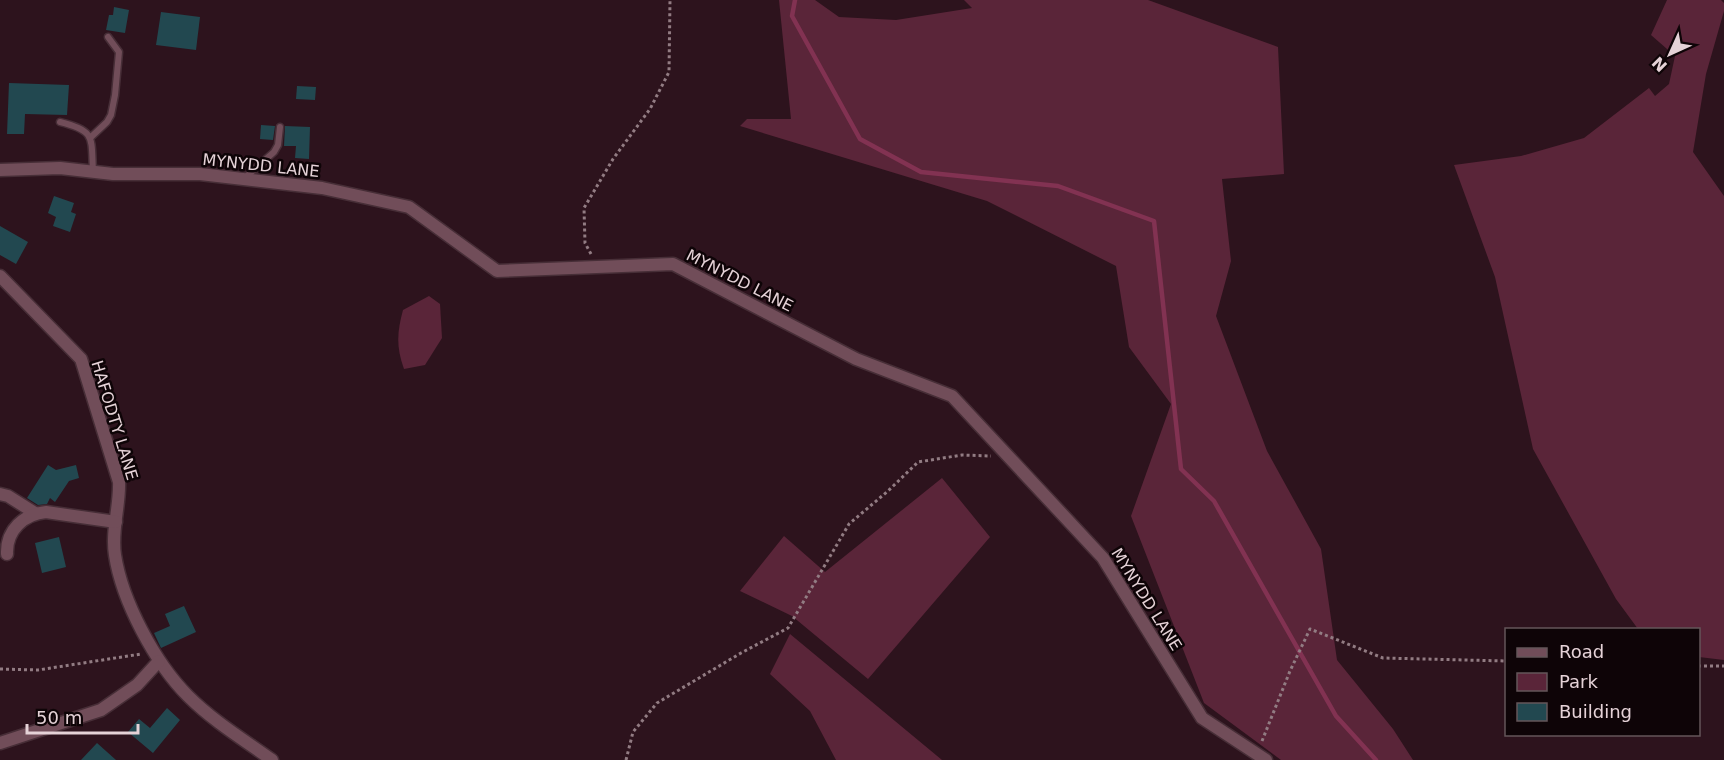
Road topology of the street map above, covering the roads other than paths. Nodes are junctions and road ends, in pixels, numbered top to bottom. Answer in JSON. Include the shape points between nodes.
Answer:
{"nodes":[{"id":1,"x":108,"y":37,"type":"dead end"},
{"id":2,"x":60,"y":122,"type":"dead end"},
{"id":3,"x":280,"y":127,"type":"dead end"},
{"id":4,"x":90,"y":138,"type":"junction"},
{"id":5,"x":0,"y":170,"type":"edge"},
{"id":6,"x":93,"y":172,"type":"junction"},
{"id":7,"x":243,"y":179,"type":"junction"},
{"id":8,"x":0,"y":276,"type":"edge"},
{"id":9,"x":0,"y":494,"type":"edge"},
{"id":10,"x":35,"y":513,"type":"junction"},
{"id":11,"x":116,"y":522,"type":"junction"},
{"id":12,"x":7,"y":554,"type":"dead end"},
{"id":13,"x":156,"y":656,"type":"junction"},
{"id":14,"x":0,"y":743,"type":"edge"},
{"id":15,"x":1261,"y":757,"type":"edge"},
{"id":16,"x":272,"y":760,"type":"edge"}],
"edges":[{"from":1,"to":4,"type":"lane","via":[[119,52],[115,95],[107,122]]},
{"from":2,"to":4,"type":"lane","via":[[82,127]]},
{"from":3,"to":7,"type":"lane","via":[[274,152]]},
{"from":4,"to":6,"type":"lane"},
{"from":5,"to":6,"type":"street","name":"MYNYDD LANE","via":[[60,168]]},
{"from":6,"to":7,"type":"street","name":"MYNYDD LANE"},
{"from":7,"to":15,"type":"street","name":"MYNYDD LANE","via":[[322,188],[409,207],[497,272],[673,264],[856,359],[952,396],[1103,558],[1202,718]]},
{"from":8,"to":11,"type":"street","name":"HAFODTY LANE","via":[[81,359],[119,482]]},
{"from":9,"to":10,"type":"street"},
{"from":10,"to":11,"type":"street"},
{"from":10,"to":12,"type":"street","via":[[20,522],[9,539]]},
{"from":11,"to":13,"type":"street","name":"HAFODTY LANE","via":[[118,570]]},
{"from":13,"to":14,"type":"street","via":[[137,685],[101,710]]},
{"from":13,"to":16,"type":"street","name":"HAFODTY LANE","via":[[188,696]]}]}
